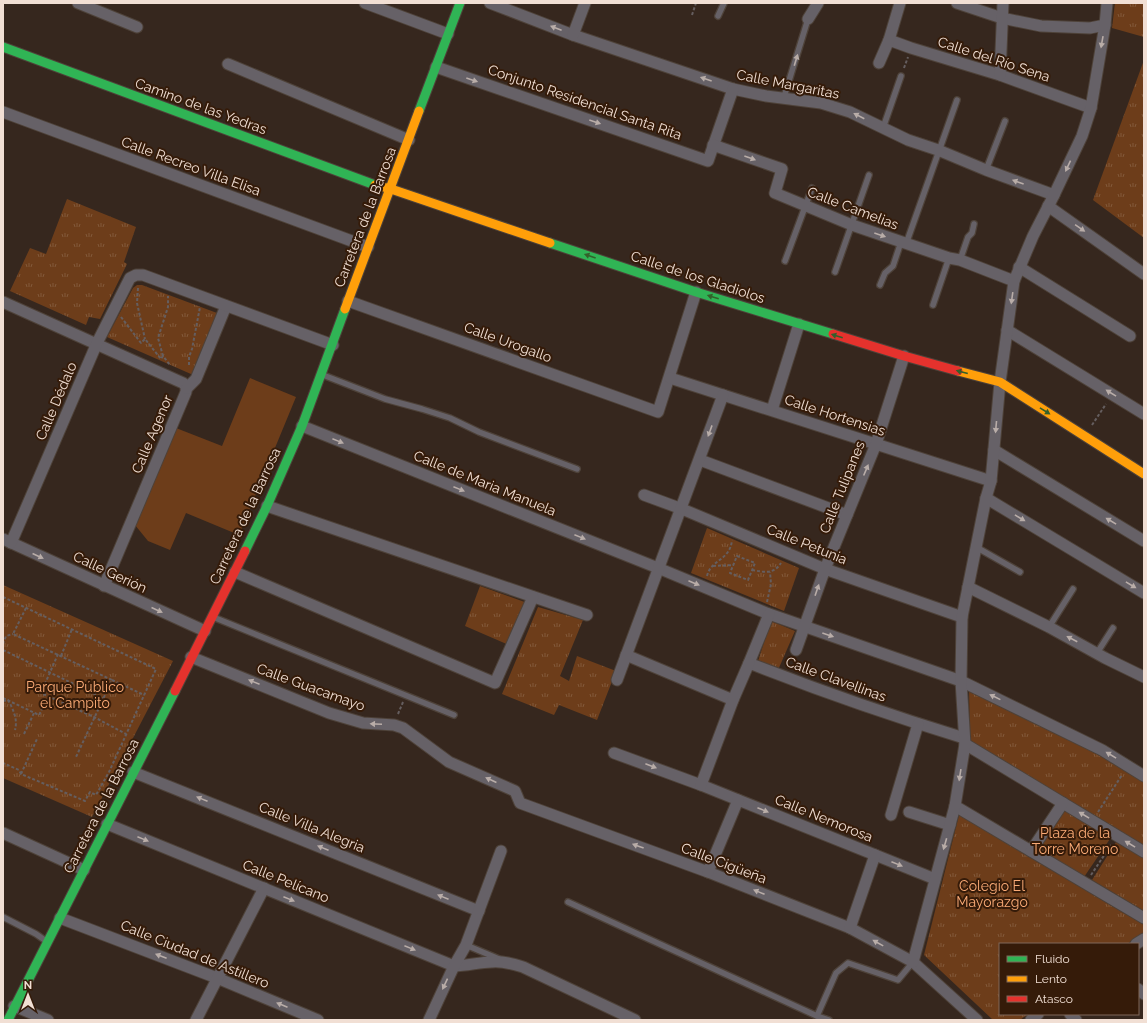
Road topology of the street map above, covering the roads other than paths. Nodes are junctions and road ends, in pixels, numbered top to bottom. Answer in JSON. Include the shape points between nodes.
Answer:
{"nodes":[{"id":1,"x":78,"y":3,"type":"edge"},
{"id":2,"x":365,"y":3,"type":"edge"},
{"id":3,"x":460,"y":3,"type":"edge"},
{"id":4,"x":490,"y":3,"type":"edge"},
{"id":5,"x":584,"y":3,"type":"edge"},
{"id":6,"x":724,"y":3,"type":"edge"},
{"id":7,"x":818,"y":3,"type":"edge"},
{"id":8,"x":900,"y":3,"type":"edge"},
{"id":9,"x":957,"y":3,"type":"edge"},
{"id":10,"x":1003,"y":3,"type":"edge"},
{"id":11,"x":1107,"y":3,"type":"edge"},
{"id":12,"x":718,"y":16,"type":"dead end"},
{"id":13,"x":1002,"y":18,"type":"junction"},
{"id":14,"x":808,"y":19,"type":"joint"},
{"id":15,"x":1105,"y":25,"type":"junction"},
{"id":16,"x":137,"y":27,"type":"dead end"},
{"id":17,"x":448,"y":34,"type":"junction"},
{"id":18,"x":574,"y":35,"type":"junction"},
{"id":19,"x":888,"y":40,"type":"junction"},
{"id":20,"x":3,"y":47,"type":"edge"},
{"id":21,"x":879,"y":63,"type":"dead end"},
{"id":22,"x":228,"y":64,"type":"dead end"},
{"id":23,"x":436,"y":67,"type":"junction"},
{"id":24,"x":1000,"y":75,"type":"junction"},
{"id":25,"x":901,"y":76,"type":"road end"},
{"id":26,"x":732,"y":88,"type":"junction"},
{"id":27,"x":784,"y":98,"type":"junction"},
{"id":28,"x":957,"y":100,"type":"dead end"},
{"id":29,"x":1091,"y":108,"type":"junction"},
{"id":30,"x":3,"y":112,"type":"edge"},
{"id":31,"x":1005,"y":121,"type":"dead end"},
{"id":32,"x":883,"y":128,"type":"junction"},
{"id":33,"x":409,"y":140,"type":"junction"},
{"id":34,"x":714,"y":145,"type":"junction"},
{"id":35,"x":938,"y":150,"type":"junction"},
{"id":36,"x":986,"y":170,"type":"junction"},
{"id":37,"x":869,"y":175,"type":"dead end"},
{"id":38,"x":812,"y":188,"type":"dead end"},
{"id":39,"x":391,"y":189,"type":"junction"},
{"id":40,"x":1054,"y":195,"type":"junction"},
{"id":41,"x":806,"y":206,"type":"junction"},
{"id":42,"x":1048,"y":206,"type":"junction"},
{"id":43,"x":974,"y":224,"type":"dead end"},
{"id":44,"x":852,"y":225,"type":"junction"},
{"id":45,"x":904,"y":243,"type":"junction"},
{"id":46,"x":368,"y":247,"type":"junction"},
{"id":47,"x":954,"y":259,"type":"junction"},
{"id":48,"x":785,"y":261,"type":"dead end"},
{"id":49,"x":1019,"y":267,"type":"junction"},
{"id":50,"x":835,"y":272,"type":"dead end"},
{"id":51,"x":1144,"y":274,"type":"edge"},
{"id":52,"x":1014,"y":281,"type":"junction"},
{"id":53,"x":880,"y":285,"type":"dead end"},
{"id":54,"x":696,"y":292,"type":"junction"},
{"id":55,"x":348,"y":301,"type":"junction"},
{"id":56,"x":4,"y":306,"type":"edge"},
{"id":57,"x":226,"y":306,"type":"junction"},
{"id":58,"x":933,"y":306,"type":"dead end"},
{"id":59,"x":799,"y":324,"type":"junction"},
{"id":60,"x":1007,"y":330,"type":"junction"},
{"id":61,"x":1130,"y":336,"type":"dead end"},
{"id":62,"x":97,"y":343,"type":"junction"},
{"id":63,"x":333,"y":345,"type":"junction"},
{"id":64,"x":904,"y":356,"type":"junction"},
{"id":65,"x":322,"y":375,"type":"junction"},
{"id":66,"x":670,"y":378,"type":"junction"},
{"id":67,"x":1000,"y":382,"type":"junction"},
{"id":68,"x":187,"y":388,"type":"junction"},
{"id":69,"x":724,"y":395,"type":"junction"},
{"id":70,"x":772,"y":410,"type":"junction"},
{"id":71,"x":1144,"y":414,"type":"edge"},
{"id":72,"x":302,"y":426,"type":"junction"},
{"id":73,"x":876,"y":444,"type":"junction"},
{"id":74,"x":994,"y":450,"type":"junction"},
{"id":75,"x":700,"y":460,"type":"junction"},
{"id":76,"x":577,"y":469,"type":"dead end"},
{"id":77,"x":1144,"y":474,"type":"edge"},
{"id":78,"x":991,"y":481,"type":"junction"},
{"id":79,"x":644,"y":494,"type":"dead end"},
{"id":80,"x":986,"y":498,"type":"junction"},
{"id":81,"x":267,"y":506,"type":"junction"},
{"id":82,"x":682,"y":509,"type":"junction"},
{"id":83,"x":847,"y":515,"type":"junction"},
{"id":84,"x":7,"y":541,"type":"edge"},
{"id":85,"x":1144,"y":542,"type":"edge"},
{"id":86,"x":976,"y":547,"type":"junction"},
{"id":87,"x":658,"y":568,"type":"junction"},
{"id":88,"x":825,"y":569,"type":"junction"},
{"id":89,"x":236,"y":572,"type":"junction"},
{"id":90,"x":1020,"y":572,"type":"dead end"},
{"id":91,"x":104,"y":586,"type":"junction"},
{"id":92,"x":968,"y":587,"type":"junction"},
{"id":93,"x":1073,"y":589,"type":"dead end"},
{"id":94,"x":1144,"y":593,"type":"edge"},
{"id":95,"x":533,"y":597,"type":"junction"},
{"id":96,"x":769,"y":614,"type":"junction"},
{"id":97,"x":587,"y":615,"type":"dead end"},
{"id":98,"x":213,"y":617,"type":"junction"},
{"id":99,"x":962,"y":617,"type":"junction"},
{"id":100,"x":805,"y":627,"type":"junction"},
{"id":101,"x":1049,"y":627,"type":"junction"},
{"id":102,"x":1113,"y":628,"type":"dead end"},
{"id":103,"x":205,"y":631,"type":"junction"},
{"id":104,"x":796,"y":650,"type":"dead end"},
{"id":105,"x":1097,"y":652,"type":"junction"},
{"id":106,"x":626,"y":655,"type":"junction"},
{"id":107,"x":191,"y":657,"type":"junction"},
{"id":108,"x":749,"y":663,"type":"junction"},
{"id":109,"x":1144,"y":677,"type":"edge"},
{"id":110,"x":617,"y":680,"type":"dead end"},
{"id":111,"x":961,"y":681,"type":"junction"},
{"id":112,"x":734,"y":700,"type":"junction"},
{"id":113,"x":454,"y":715,"type":"dead end"},
{"id":114,"x":918,"y":724,"type":"junction"},
{"id":115,"x":965,"y":741,"type":"junction"},
{"id":116,"x":614,"y":752,"type":"dead end"},
{"id":117,"x":133,"y":772,"type":"junction"},
{"id":118,"x":1144,"y":776,"type":"edge"},
{"id":119,"x":701,"y":785,"type":"junction"},
{"id":120,"x":738,"y":800,"type":"junction"},
{"id":121,"x":520,"y":803,"type":"joint"},
{"id":122,"x":1063,"y":803,"type":"junction"},
{"id":123,"x":955,"y":806,"type":"junction"},
{"id":124,"x":909,"y":812,"type":"dead end"},
{"id":125,"x":891,"y":815,"type":"dead end"},
{"id":126,"x":107,"y":824,"type":"junction"},
{"id":127,"x":950,"y":825,"type":"junction"},
{"id":128,"x":3,"y":833,"type":"edge"},
{"id":129,"x":501,"y":851,"type":"dead end"},
{"id":130,"x":1030,"y":851,"type":"junction"},
{"id":131,"x":1144,"y":852,"type":"edge"},
{"id":132,"x":875,"y":855,"type":"junction"},
{"id":133,"x":84,"y":870,"type":"junction"},
{"id":134,"x":708,"y":872,"type":"junction"},
{"id":135,"x":935,"y":879,"type":"junction"},
{"id":136,"x":264,"y":888,"type":"junction"},
{"id":137,"x":568,"y":902,"type":"dead end"},
{"id":138,"x":479,"y":911,"type":"junction"},
{"id":139,"x":3,"y":917,"type":"edge"},
{"id":140,"x":60,"y":918,"type":"junction"},
{"id":141,"x":1144,"y":918,"type":"edge"},
{"id":142,"x":850,"y":928,"type":"junction"},
{"id":143,"x":48,"y":942,"type":"junction"},
{"id":144,"x":466,"y":945,"type":"junction"},
{"id":145,"x":508,"y":962,"type":"junction"},
{"id":146,"x":913,"y":962,"type":"junction"},
{"id":147,"x":454,"y":966,"type":"junction"},
{"id":148,"x":217,"y":978,"type":"junction"},
{"id":149,"x":14,"y":1006,"type":"junction"},
{"id":150,"x":817,"y":1016,"type":"junction"},
{"id":151,"x":8,"y":1020,"type":"edge"},
{"id":152,"x":48,"y":1020,"type":"edge"},
{"id":153,"x":196,"y":1020,"type":"edge"},
{"id":154,"x":318,"y":1020,"type":"edge"},
{"id":155,"x":429,"y":1020,"type":"edge"},
{"id":156,"x":635,"y":1020,"type":"edge"},
{"id":157,"x":829,"y":1020,"type":"edge"},
{"id":158,"x":977,"y":1020,"type":"edge"}],
"edges":[{"from":1,"to":16,"type":"street"},
{"from":2,"to":17,"type":"street"},
{"from":3,"to":17,"type":"street","name":"Carretera de la Barrosa"},
{"from":18,"to":4,"type":"street","name":"Calle Margaritas","one_way":true},
{"from":5,"to":18,"type":"street"},
{"from":6,"to":12,"type":"lane"},
{"from":7,"to":14,"type":"street"},
{"from":8,"to":19,"type":"street"},
{"from":9,"to":13,"type":"street"},
{"from":10,"to":13,"type":"street"},
{"from":11,"to":15,"type":"street"},
{"from":13,"to":15,"type":"street","via":[[1041,26],[1090,28]]},
{"from":13,"to":24,"type":"street"},
{"from":27,"to":14,"type":"lane","one_way":true},
{"from":15,"to":29,"type":"street","one_way":true},
{"from":17,"to":23,"type":"street","name":"Carretera de la Barrosa"},
{"from":26,"to":18,"type":"street","name":"Calle Margaritas","one_way":true},
{"from":19,"to":21,"type":"street"},
{"from":19,"to":24,"type":"street","name":"Calle del Río Sena"},
{"from":20,"to":39,"type":"street","name":"Camino de las Yedras"},
{"from":22,"to":33,"type":"street"},
{"from":23,"to":33,"type":"street","name":"Carretera de la Barrosa"},
{"from":23,"to":34,"type":"street","name":"Conjunto Residencial Santa Rita","one_way":true,"via":[[708,161]]},
{"from":24,"to":29,"type":"street","name":"Calle del Río Sena"},
{"from":25,"to":32,"type":"lane"},
{"from":26,"to":27,"type":"street","name":"Calle Margaritas"},
{"from":26,"to":34,"type":"street"},
{"from":32,"to":27,"type":"street","name":"Calle Margaritas","one_way":true,"via":[[850,112],[821,103]]},
{"from":28,"to":35,"type":"lane"},
{"from":29,"to":40,"type":"street","one_way":true,"via":[[1082,136]]},
{"from":30,"to":46,"type":"street","name":"Calle Recreo Villa Elisa"},
{"from":31,"to":36,"type":"lane"},
{"from":32,"to":35,"type":"street","name":"Calle Margaritas"},
{"from":33,"to":39,"type":"street","name":"Carretera de la Barrosa"},
{"from":34,"to":41,"type":"street","name":"Calle Camelias","one_way":true,"via":[[782,169],[775,194]]},
{"from":35,"to":36,"type":"street","name":"Calle Margaritas"},
{"from":35,"to":45,"type":"lane"},
{"from":40,"to":36,"type":"street","name":"Calle Margaritas","one_way":true},
{"from":37,"to":44,"type":"lane"},
{"from":38,"to":41,"type":"lane"},
{"from":39,"to":46,"type":"street","name":"Carretera de la Barrosa"},
{"from":54,"to":39,"type":"street","name":"Calle de los Gladiolos","one_way":true},
{"from":40,"to":42,"type":"street"},
{"from":41,"to":44,"type":"street","name":"Calle Camelias"},
{"from":41,"to":48,"type":"lane"},
{"from":42,"to":49,"type":"street"},
{"from":42,"to":51,"type":"street","one_way":true},
{"from":43,"to":47,"type":"lane","via":[[972,233]]},
{"from":44,"to":45,"type":"street","name":"Calle Camelias","one_way":true},
{"from":44,"to":50,"type":"lane"},
{"from":45,"to":47,"type":"street","name":"Calle Camelias"},
{"from":45,"to":53,"type":"lane"},
{"from":46,"to":55,"type":"street","name":"Carretera de la Barrosa"},
{"from":47,"to":52,"type":"street","name":"Calle Camelias"},
{"from":47,"to":58,"type":"lane"},
{"from":49,"to":52,"type":"street"},
{"from":49,"to":61,"type":"street"},
{"from":52,"to":60,"type":"street","one_way":true},
{"from":59,"to":54,"type":"street","name":"Calle de los Gladiolos","one_way":true},
{"from":54,"to":66,"type":"street"},
{"from":55,"to":63,"type":"street","name":"Carretera de la Barrosa"},
{"from":55,"to":66,"type":"street","name":"Calle Urogallo","via":[[658,412]]},
{"from":56,"to":62,"type":"street","name":"Calle Agenor"},
{"from":57,"to":62,"type":"street","name":"Calle Dédalo","via":[[143,275],[136,276],[130,278]]},
{"from":57,"to":63,"type":"street"},
{"from":57,"to":68,"type":"street","via":[[196,378]]},
{"from":64,"to":59,"type":"street","name":"Calle de los Gladiolos","one_way":true},
{"from":59,"to":70,"type":"street"},
{"from":60,"to":67,"type":"street"},
{"from":71,"to":60,"type":"street","one_way":true},
{"from":62,"to":68,"type":"street","name":"Calle Agenor","via":[[174,378]]},
{"from":62,"to":84,"type":"street","name":"Calle Dédalo"},
{"from":63,"to":65,"type":"street","name":"Carretera de la Barrosa"},
{"from":67,"to":64,"type":"street","name":"Calle de los Gladiolos","one_way":true},
{"from":64,"to":73,"type":"street","name":"Calle Tulipanes"},
{"from":65,"to":72,"type":"street","name":"Carretera de la Barrosa"},
{"from":65,"to":76,"type":"lane","via":[[385,399],[450,418],[479,432]]},
{"from":66,"to":69,"type":"street","name":"Calle Hortensias"},
{"from":67,"to":74,"type":"street","one_way":true},
{"from":67,"to":77,"type":"street","name":"Calle de los Gladiolos","one_way":true},
{"from":68,"to":91,"type":"street","name":"Calle Agenor"},
{"from":69,"to":70,"type":"street","name":"Calle Hortensias"},
{"from":69,"to":75,"type":"street","one_way":true},
{"from":70,"to":73,"type":"street","name":"Calle Hortensias"},
{"from":72,"to":81,"type":"street","name":"Carretera de la Barrosa"},
{"from":72,"to":87,"type":"street","name":"Calle de Maria Manuela","one_way":true},
{"from":73,"to":78,"type":"street","name":"Calle Hortensias"},
{"from":83,"to":73,"type":"street","name":"Calle Tulipanes","one_way":true},
{"from":74,"to":78,"type":"street"},
{"from":85,"to":74,"type":"street","one_way":true},
{"from":75,"to":82,"type":"street"},
{"from":75,"to":83,"type":"street"},
{"from":78,"to":80,"type":"street"},
{"from":79,"to":82,"type":"street","name":"Calle Petunia"},
{"from":80,"to":86,"type":"street"},
{"from":80,"to":94,"type":"street","one_way":true},
{"from":81,"to":89,"type":"street","name":"Carretera de la Barrosa"},
{"from":81,"to":95,"type":"street"},
{"from":82,"to":87,"type":"street"},
{"from":82,"to":88,"type":"street","name":"Calle Petunia"},
{"from":83,"to":88,"type":"street","name":"Calle Tulipanes"},
{"from":84,"to":91,"type":"street","name":"Calle Gerión","one_way":true},
{"from":86,"to":90,"type":"lane"},
{"from":86,"to":92,"type":"street"},
{"from":87,"to":96,"type":"street","name":"Calle de Maria Manuela","one_way":true},
{"from":87,"to":106,"type":"street"},
{"from":88,"to":99,"type":"street","name":"Calle Petunia"},
{"from":100,"to":88,"type":"street","name":"Calle Tulipanes","one_way":true},
{"from":89,"to":95,"type":"street","via":[[495,683]]},
{"from":89,"to":98,"type":"street","name":"Carretera de la Barrosa"},
{"from":91,"to":103,"type":"street","name":"Calle Gerión","one_way":true},
{"from":92,"to":99,"type":"street"},
{"from":92,"to":101,"type":"street"},
{"from":93,"to":101,"type":"lane"},
{"from":95,"to":97,"type":"street"},
{"from":96,"to":100,"type":"street","name":"Calle de Maria Manuela"},
{"from":96,"to":108,"type":"street"},
{"from":98,"to":103,"type":"street","name":"Carretera de la Barrosa"},
{"from":98,"to":113,"type":"lane"},
{"from":99,"to":111,"type":"street"},
{"from":100,"to":104,"type":"street","name":"Calle Tulipanes"},
{"from":100,"to":111,"type":"street","name":"Calle de Maria Manuela","one_way":true},
{"from":105,"to":101,"type":"street","one_way":true},
{"from":102,"to":105,"type":"lane"},
{"from":103,"to":107,"type":"street","name":"Carretera de la Barrosa"},
{"from":105,"to":109,"type":"street"},
{"from":106,"to":110,"type":"street"},
{"from":106,"to":112,"type":"street"},
{"from":107,"to":117,"type":"street","name":"Carretera de la Barrosa"},
{"from":121,"to":107,"type":"street","name":"Calle Guacamayo","one_way":true,"via":[[515,791],[449,762],[403,728],[363,723],[329,713]]},
{"from":108,"to":112,"type":"street"},
{"from":108,"to":114,"type":"street","name":"Calle Clavellinas"},
{"from":111,"to":115,"type":"street"},
{"from":118,"to":111,"type":"street","name":"Calle de Maria Manuela","one_way":true,"via":[[1089,744]]},
{"from":112,"to":119,"type":"street"},
{"from":114,"to":115,"type":"street","name":"Calle Clavellinas"},
{"from":114,"to":125,"type":"street"},
{"from":115,"to":122,"type":"street","name":"Calle Clavellinas"},
{"from":115,"to":123,"type":"street","one_way":true},
{"from":116,"to":119,"type":"street","name":"Calle Nemorosa","one_way":true},
{"from":117,"to":126,"type":"street","name":"Carretera de la Barrosa"},
{"from":138,"to":117,"type":"street","name":"Calle Villa Alegria","one_way":true},
{"from":119,"to":120,"type":"street","name":"Calle Nemorosa"},
{"from":120,"to":132,"type":"street","name":"Calle Nemorosa","one_way":true},
{"from":120,"to":134,"type":"street"},
{"from":134,"to":121,"type":"street","name":"Calle Cigüeña","one_way":true},
{"from":122,"to":130,"type":"street"},
{"from":131,"to":122,"type":"street","name":"Calle Clavellinas","one_way":true},
{"from":123,"to":127,"type":"street"},
{"from":123,"to":130,"type":"street"},
{"from":124,"to":127,"type":"street"},
{"from":126,"to":133,"type":"street","name":"Carretera de la Barrosa"},
{"from":126,"to":136,"type":"street","name":"Calle Pelícano","one_way":true},
{"from":127,"to":135,"type":"street","one_way":true},
{"from":128,"to":133,"type":"street"},
{"from":129,"to":138,"type":"street"},
{"from":130,"to":141,"type":"street"},
{"from":132,"to":135,"type":"street","name":"Calle Nemorosa","one_way":true},
{"from":132,"to":142,"type":"street"},
{"from":133,"to":140,"type":"street","name":"Carretera de la Barrosa"},
{"from":142,"to":134,"type":"street","name":"Calle Cigüeña","one_way":true},
{"from":135,"to":146,"type":"street"},
{"from":136,"to":147,"type":"street","name":"Calle Pelícano","one_way":true},
{"from":136,"to":148,"type":"street"},
{"from":137,"to":150,"type":"lane"},
{"from":138,"to":144,"type":"street"},
{"from":139,"to":143,"type":"lane"},
{"from":140,"to":143,"type":"street","name":"Carretera de la Barrosa"},
{"from":148,"to":140,"type":"street","name":"Calle Ciudad de Astillero","one_way":true},
{"from":146,"to":142,"type":"street","name":"Calle Cigüeña","one_way":true},
{"from":143,"to":149,"type":"street","name":"Carretera de la Barrosa"},
{"from":144,"to":145,"type":"lane"},
{"from":144,"to":147,"type":"street"},
{"from":145,"to":147,"type":"street"},
{"from":145,"to":156,"type":"street"},
{"from":146,"to":150,"type":"lane","via":[[898,980],[848,963],[836,974]]},
{"from":146,"to":158,"type":"street","name":"Calle Cigüeña"},
{"from":147,"to":155,"type":"street","one_way":true},
{"from":148,"to":153,"type":"street"},
{"from":154,"to":148,"type":"street","name":"Calle Ciudad de Astillero","one_way":true},
{"from":149,"to":151,"type":"street","name":"Carretera de la Barrosa"},
{"from":149,"to":152,"type":"street"},
{"from":150,"to":157,"type":"lane"}]}
